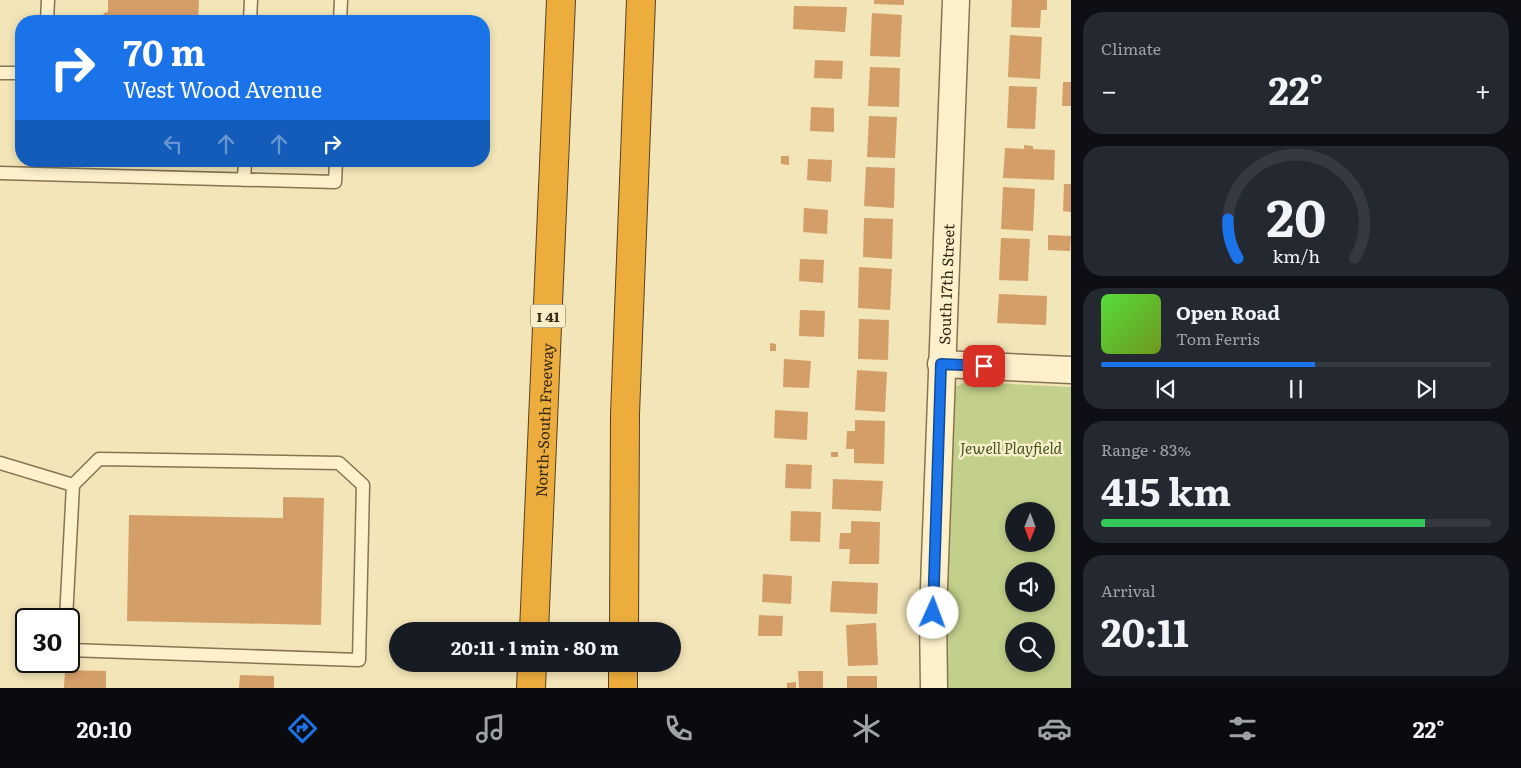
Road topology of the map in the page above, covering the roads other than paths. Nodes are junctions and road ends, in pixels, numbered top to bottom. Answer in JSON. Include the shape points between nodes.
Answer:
{"nodes":[{"id":1,"x":48,"y":0,"type":"edge"},
{"id":2,"x":251,"y":0,"type":"edge"},
{"id":3,"x":341,"y":0,"type":"edge"},
{"id":4,"x":561,"y":0,"type":"edge"},
{"id":5,"x":642,"y":0,"type":"edge"},
{"id":6,"x":956,"y":0,"type":"edge"},
{"id":7,"x":48,"y":15,"type":"edge"},
{"id":8,"x":250,"y":15,"type":"edge"},
{"id":9,"x":340,"y":15,"type":"edge"},
{"id":10,"x":0,"y":72,"type":"edge"},
{"id":11,"x":15,"y":73,"type":"edge"},
{"id":12,"x":245,"y":167,"type":"edge"},
{"id":13,"x":336,"y":167,"type":"edge"},
{"id":14,"x":0,"y":173,"type":"edge"},
{"id":15,"x":244,"y":180,"type":"junction"},
{"id":16,"x":941,"y":364,"type":"junction"},
{"id":17,"x":1071,"y":370,"type":"edge"},
{"id":18,"x":0,"y":463,"type":"edge"},
{"id":19,"x":73,"y":485,"type":"junction"},
{"id":20,"x":67,"y":608,"type":"edge"},
{"id":21,"x":534,"y":622,"type":"edge"},
{"id":22,"x":624,"y":622,"type":"edge"},
{"id":23,"x":80,"y":650,"type":"edge"},
{"id":24,"x":532,"y":672,"type":"edge"},
{"id":25,"x":623,"y":672,"type":"edge"},
{"id":26,"x":531,"y":688,"type":"edge"},
{"id":27,"x":623,"y":688,"type":"edge"},
{"id":28,"x":934,"y":688,"type":"edge"}],
"edges":[{"from":1,"to":7,"type":"lane"},
{"from":2,"to":8,"type":"lane"},
{"from":3,"to":9,"type":"lane"},
{"from":4,"to":21,"type":"highway","name":"North-South Freeway","number":"I 41"},
{"from":5,"to":22,"type":"highway","via":[[625,414]]},
{"from":6,"to":16,"type":"street","name":"South 17th Street"},
{"from":10,"to":11,"type":"lane"},
{"from":12,"to":15,"type":"lane"},
{"from":13,"to":15,"type":"lane","via":[[335,182]]},
{"from":14,"to":15,"type":"lane"},
{"from":16,"to":17,"type":"street"},
{"from":16,"to":28,"type":"street","name":"South 17th Street","via":[[933,613]]},
{"from":18,"to":19,"type":"lane"},
{"from":19,"to":20,"type":"lane"},
{"from":19,"to":23,"type":"lane","via":[[99,459],[339,463],[363,485],[359,660]]},
{"from":24,"to":26,"type":"highway"},
{"from":25,"to":27,"type":"highway"}]}
